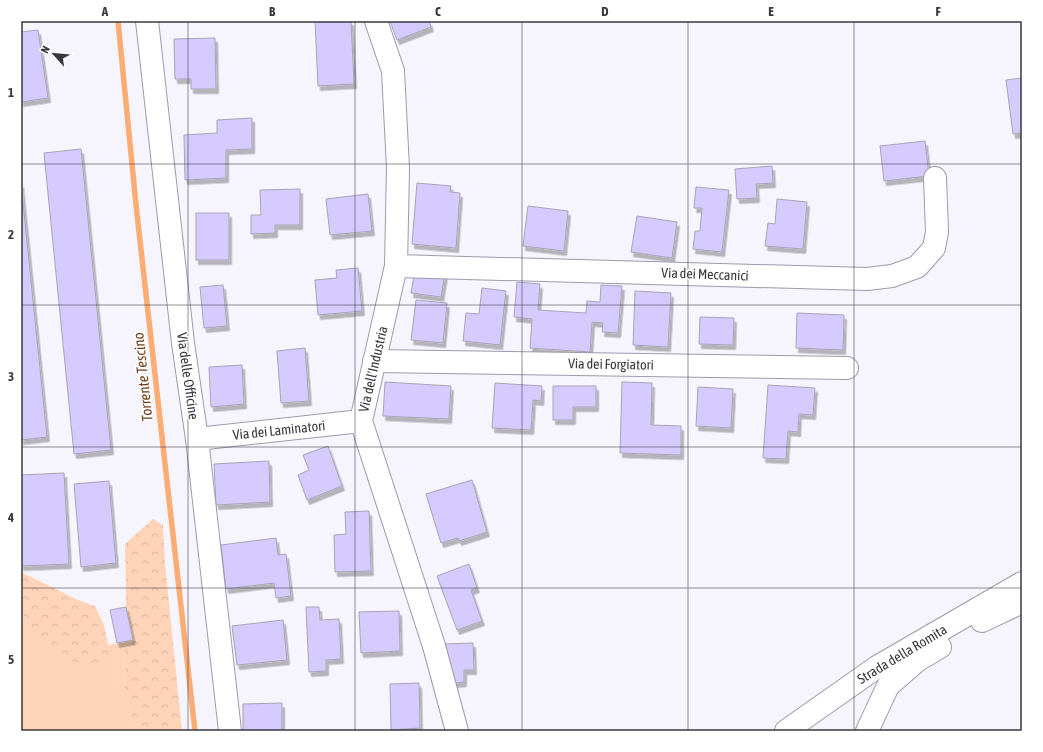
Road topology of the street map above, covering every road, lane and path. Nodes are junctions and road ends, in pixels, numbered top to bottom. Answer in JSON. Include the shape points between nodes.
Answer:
{"nodes":[{"id":1,"x":147,"y":21,"type":"edge"},
{"id":2,"x":376,"y":21,"type":"edge"},
{"id":3,"x":936,"y":178,"type":"dead end"},
{"id":4,"x":396,"y":266,"type":"junction"},
{"id":5,"x":374,"y":361,"type":"junction"},
{"id":6,"x":847,"y":368,"type":"dead end"},
{"id":7,"x":361,"y":421,"type":"junction"},
{"id":8,"x":197,"y":439,"type":"junction"},
{"id":9,"x":1022,"y":583,"type":"edge"},
{"id":10,"x":1022,"y":602,"type":"edge"},
{"id":11,"x":230,"y":731,"type":"edge"},
{"id":12,"x":457,"y":731,"type":"edge"},
{"id":13,"x":786,"y":731,"type":"edge"},
{"id":14,"x":867,"y":731,"type":"edge"}],
"edges":[{"from":1,"to":8,"type":"street","name":"Via delle Officine","via":[[183,343]]},
{"from":2,"to":4,"type":"street","name":"Via dell'Industria","via":[[393,71],[398,168]]},
{"from":3,"to":4,"type":"street","name":"Via dei Meccanici","via":[[937,232],[934,248],[917,266],[892,276],[867,279]]},
{"from":4,"to":5,"type":"street","name":"Via dell'Industria"},
{"from":5,"to":6,"type":"street","name":"Via dei Forgiatori"},
{"from":5,"to":7,"type":"street","name":"Via dell'Industria"},
{"from":7,"to":8,"type":"street","name":"Via dei Laminatori"},
{"from":7,"to":12,"type":"street","name":"Via dell'Industria","via":[[434,646]]},
{"from":8,"to":11,"type":"street","name":"Via delle Officine"},
{"from":9,"to":13,"type":"street","name":"Strada della Romita","via":[[877,667]]},
{"from":10,"to":14,"type":"street","via":[[982,621],[918,660],[888,686]]}]}
